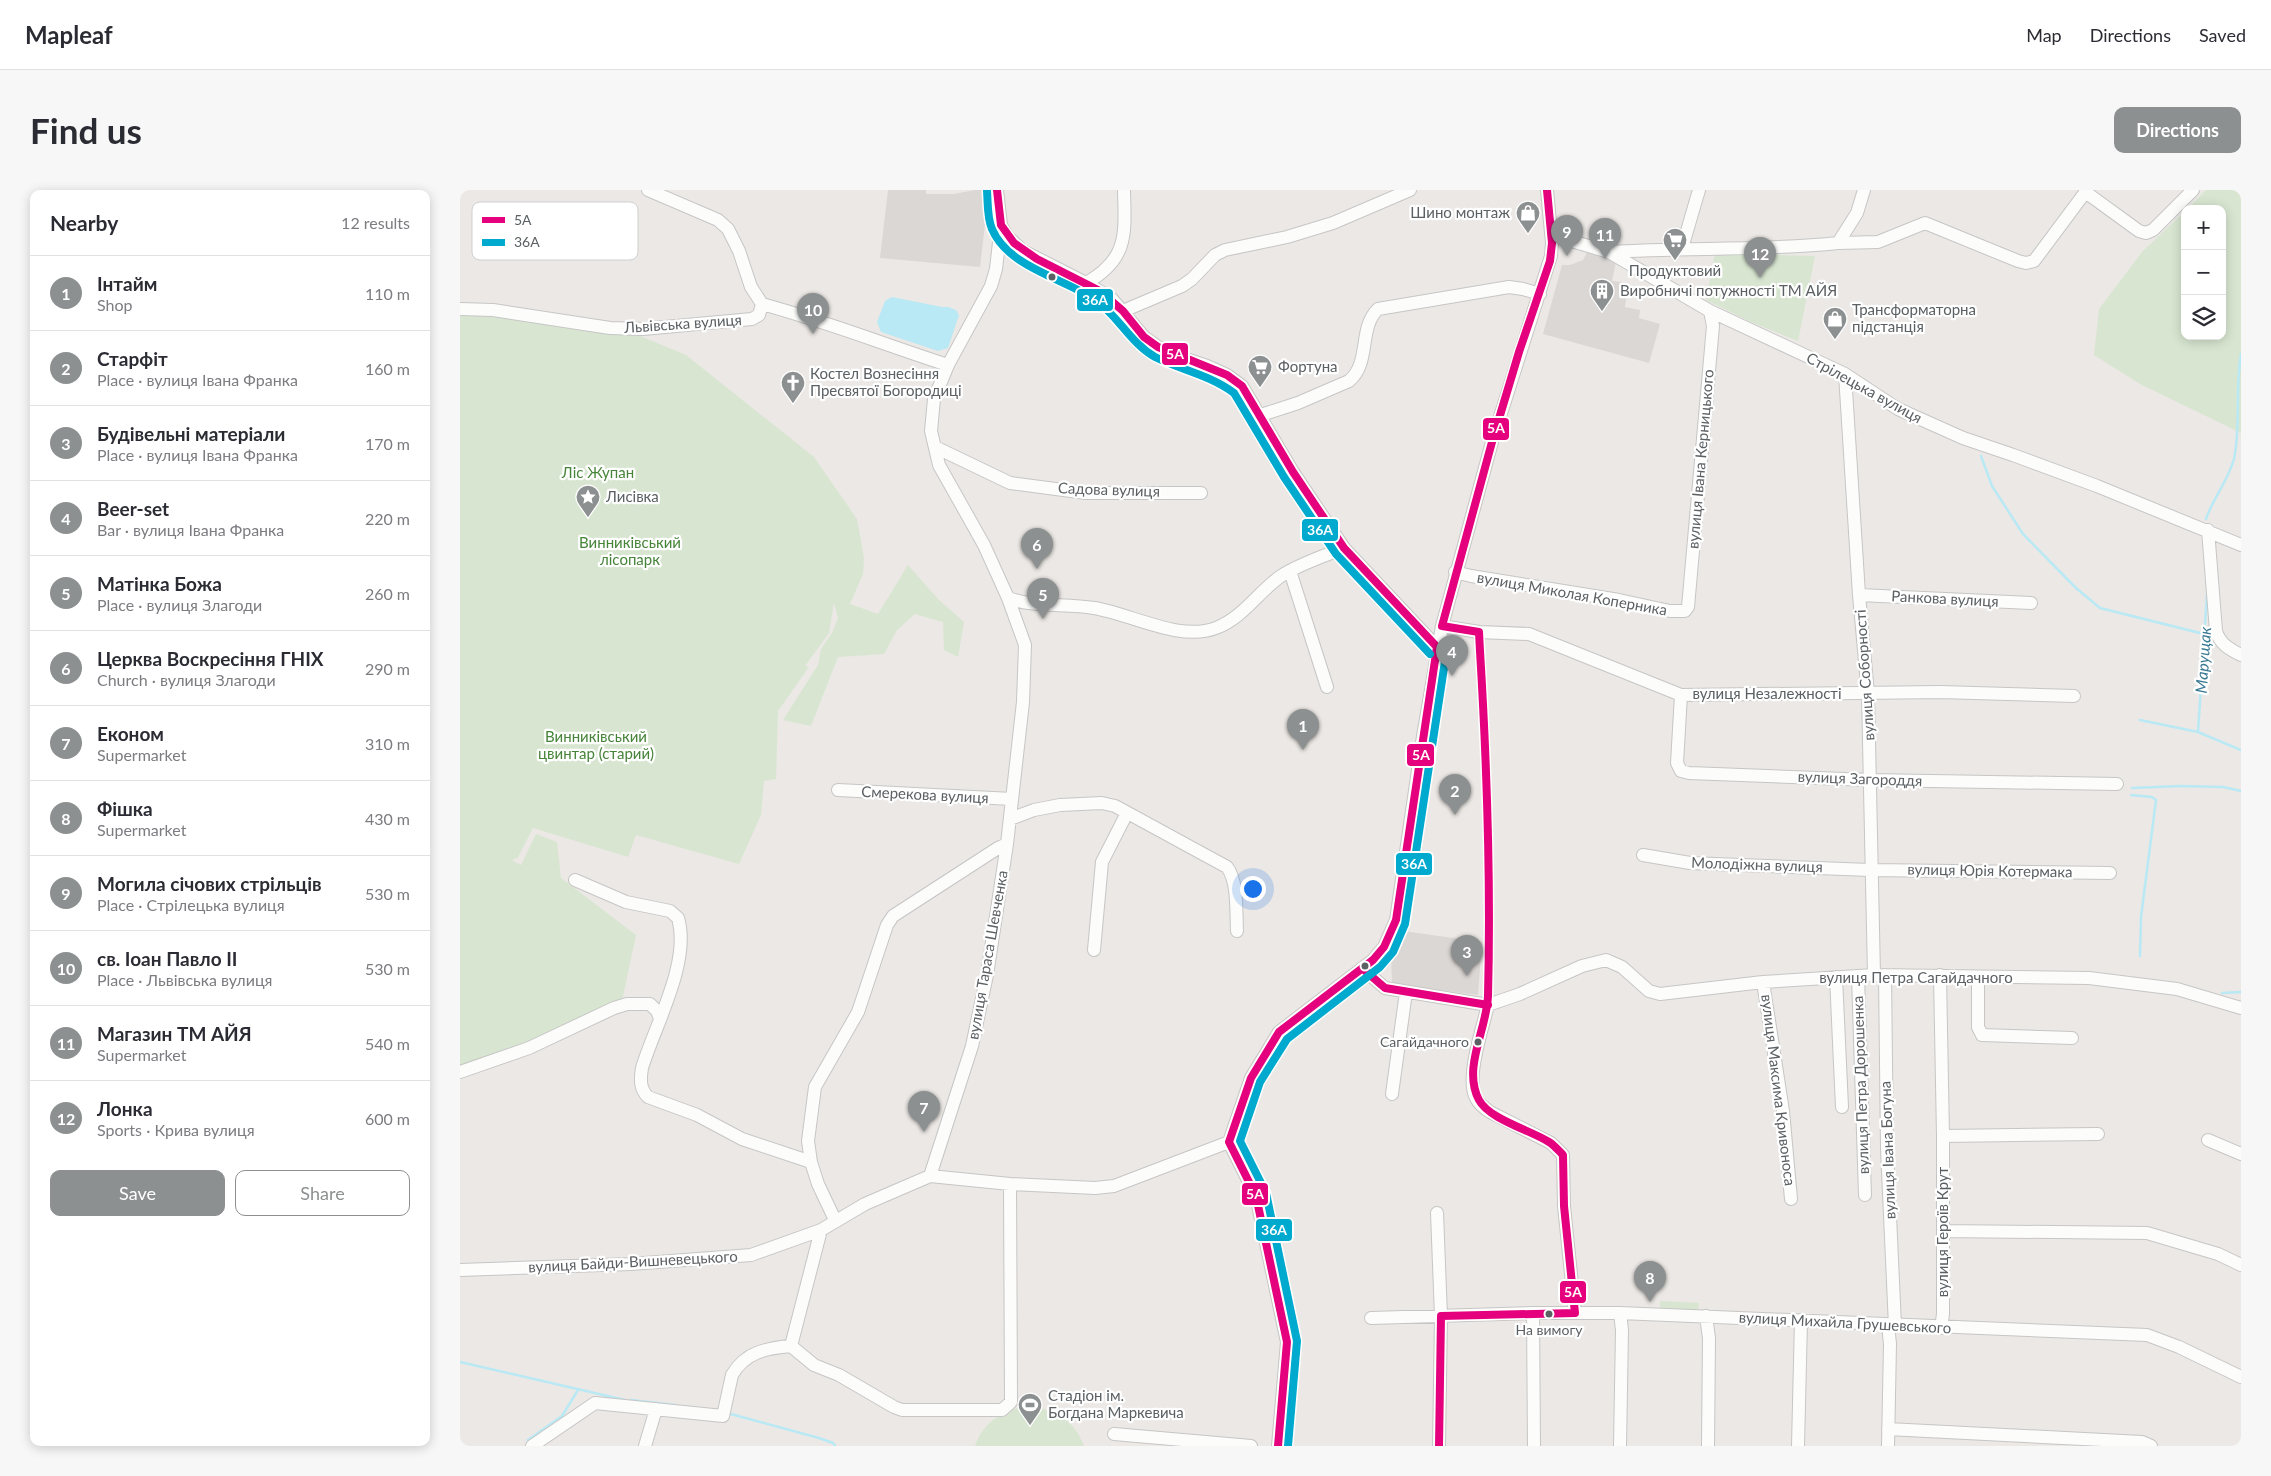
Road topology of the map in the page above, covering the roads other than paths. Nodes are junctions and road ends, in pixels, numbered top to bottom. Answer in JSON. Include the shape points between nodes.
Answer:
{"nodes":[{"id":1,"x":648,"y":190,"type":"edge"},
{"id":2,"x":997,"y":190,"type":"edge"},
{"id":3,"x":1124,"y":190,"type":"edge"},
{"id":4,"x":1410,"y":190,"type":"edge"},
{"id":5,"x":1548,"y":190,"type":"edge"},
{"id":6,"x":1699,"y":190,"type":"edge"},
{"id":7,"x":1864,"y":190,"type":"edge"},
{"id":8,"x":2193,"y":190,"type":"edge"},
{"id":9,"x":1001,"y":225,"type":"junction"},
{"id":10,"x":1551,"y":235,"type":"junction"},
{"id":11,"x":1838,"y":244,"type":"junction"},
{"id":12,"x":1682,"y":248,"type":"junction"},
{"id":13,"x":1608,"y":252,"type":"junction"},
{"id":14,"x":1086,"y":283,"type":"junction"},
{"id":15,"x":1540,"y":294,"type":"junction"},
{"id":16,"x":762,"y":304,"type":"junction"},
{"id":17,"x":460,"y":309,"type":"edge"},
{"id":18,"x":1123,"y":311,"type":"junction"},
{"id":19,"x":1710,"y":311,"type":"junction"},
{"id":20,"x":948,"y":365,"type":"junction"},
{"id":21,"x":1845,"y":374,"type":"junction"},
{"id":22,"x":1261,"y":416,"type":"junction"},
{"id":23,"x":935,"y":447,"type":"junction"},
{"id":24,"x":1201,"y":493,"type":"dead end"},
{"id":25,"x":2208,"y":530,"type":"junction"},
{"id":26,"x":2241,"y":545,"type":"edge"},
{"id":27,"x":1344,"y":548,"type":"junction"},
{"id":28,"x":1290,"y":571,"type":"junction"},
{"id":29,"x":1455,"y":572,"type":"junction"},
{"id":30,"x":1859,"y":595,"type":"junction"},
{"id":31,"x":1008,"y":598,"type":"junction"},
{"id":32,"x":2031,"y":603,"type":"dead end"},
{"id":33,"x":1688,"y":607,"type":"joint"},
{"id":34,"x":1442,"y":626,"type":"junction"},
{"id":35,"x":1437,"y":647,"type":"junction"},
{"id":36,"x":2241,"y":655,"type":"edge"},
{"id":37,"x":1327,"y":687,"type":"dead end"},
{"id":38,"x":1868,"y":694,"type":"junction"},
{"id":39,"x":1680,"y":695,"type":"junction"},
{"id":40,"x":2074,"y":696,"type":"dead end"},
{"id":41,"x":1870,"y":780,"type":"junction"},
{"id":42,"x":2117,"y":784,"type":"dead end"},
{"id":43,"x":838,"y":790,"type":"dead end"},
{"id":44,"x":1012,"y":799,"type":"junction"},
{"id":45,"x":1127,"y":813,"type":"junction"},
{"id":46,"x":1010,"y":818,"type":"junction"},
{"id":47,"x":1007,"y":844,"type":"junction"},
{"id":48,"x":1643,"y":855,"type":"dead end"},
{"id":49,"x":1870,"y":870,"type":"junction"},
{"id":50,"x":2110,"y":873,"type":"dead end"},
{"id":51,"x":575,"y":880,"type":"dead end"},
{"id":52,"x":1237,"y":931,"type":"dead end"},
{"id":53,"x":1094,"y":950,"type":"dead end"},
{"id":54,"x":1362,"y":968,"type":"junction"},
{"id":55,"x":1880,"y":975,"type":"junction"},
{"id":56,"x":1858,"y":976,"type":"junction"},
{"id":57,"x":1940,"y":976,"type":"junction"},
{"id":58,"x":1836,"y":977,"type":"junction"},
{"id":59,"x":1978,"y":977,"type":"junction"},
{"id":60,"x":1763,"y":982,"type":"junction"},
{"id":61,"x":1406,"y":992,"type":"junction"},
{"id":62,"x":1488,"y":1005,"type":"junction"},
{"id":63,"x":2241,"y":1008,"type":"edge"},
{"id":64,"x":660,"y":1018,"type":"junction"},
{"id":65,"x":2072,"y":1038,"type":"dead end"},
{"id":66,"x":460,"y":1072,"type":"edge"},
{"id":67,"x":1392,"y":1094,"type":"dead end"},
{"id":68,"x":1842,"y":1107,"type":"dead end"},
{"id":69,"x":2098,"y":1134,"type":"dead end"},
{"id":70,"x":1943,"y":1136,"type":"junction"},
{"id":71,"x":2208,"y":1140,"type":"dead end"},
{"id":72,"x":1228,"y":1142,"type":"junction"},
{"id":73,"x":2241,"y":1154,"type":"edge"},
{"id":74,"x":811,"y":1162,"type":"junction"},
{"id":75,"x":930,"y":1176,"type":"junction"},
{"id":76,"x":1010,"y":1184,"type":"junction"},
{"id":77,"x":1865,"y":1195,"type":"dead end"},
{"id":78,"x":1791,"y":1199,"type":"dead end"},
{"id":79,"x":1437,"y":1213,"type":"dead end"},
{"id":80,"x":835,"y":1220,"type":"junction"},
{"id":81,"x":821,"y":1230,"type":"junction"},
{"id":82,"x":1942,"y":1231,"type":"junction"},
{"id":83,"x":2241,"y":1265,"type":"edge"},
{"id":84,"x":460,"y":1270,"type":"edge"},
{"id":85,"x":1576,"y":1312,"type":"junction"},
{"id":86,"x":1533,"y":1313,"type":"junction"},
{"id":87,"x":1620,"y":1313,"type":"junction"},
{"id":88,"x":1441,"y":1316,"type":"junction"},
{"id":89,"x":1706,"y":1316,"type":"junction"},
{"id":90,"x":1371,"y":1318,"type":"dead end"},
{"id":91,"x":1801,"y":1320,"type":"junction"},
{"id":92,"x":1892,"y":1325,"type":"junction"},
{"id":93,"x":1941,"y":1328,"type":"junction"},
{"id":94,"x":791,"y":1346,"type":"junction"},
{"id":95,"x":2241,"y":1377,"type":"edge"},
{"id":96,"x":656,"y":1409,"type":"junction"},
{"id":97,"x":1888,"y":1429,"type":"junction"},
{"id":98,"x":1114,"y":1434,"type":"dead end"},
{"id":99,"x":547,"y":1441,"type":"edge"},
{"id":100,"x":1188,"y":1443,"type":"edge"},
{"id":101,"x":533,"y":1446,"type":"edge"},
{"id":102,"x":645,"y":1446,"type":"edge"},
{"id":103,"x":1251,"y":1446,"type":"edge"},
{"id":104,"x":1278,"y":1446,"type":"edge"},
{"id":105,"x":1439,"y":1446,"type":"edge"},
{"id":106,"x":1534,"y":1446,"type":"edge"},
{"id":107,"x":1620,"y":1446,"type":"edge"},
{"id":108,"x":1708,"y":1446,"type":"edge"},
{"id":109,"x":1798,"y":1446,"type":"edge"},
{"id":110,"x":1888,"y":1446,"type":"edge"},
{"id":111,"x":2151,"y":1446,"type":"edge"}],
"edges":[{"from":1,"to":16,"type":"street","via":[[718,220],[728,228],[751,287]]},
{"from":2,"to":9,"type":"street","name":"вулиця Тараса Шевченка"},
{"from":3,"to":14,"type":"street","via":[[1122,247],[1113,262]]},
{"from":4,"to":18,"type":"street","via":[[1334,222],[1287,237],[1226,250],[1215,255],[1182,286]]},
{"from":5,"to":10,"type":"street"},
{"from":6,"to":12,"type":"street"},
{"from":7,"to":11,"type":"street","via":[[1857,213]]},
{"from":8,"to":11,"type":"street","via":[[2153,230],[2146,233],[2084,194],[2030,263],[2018,262],[1925,223],[1878,242]]},
{"from":9,"to":14,"type":"street","via":[[1007,236],[1023,250]]},
{"from":9,"to":20,"type":"street","name":"вулиця Тараса Шевченка","via":[[991,286]]},
{"from":10,"to":13,"type":"street","name":"Стрілецька вулиця"},
{"from":10,"to":15,"type":"street","via":[[1551,256]]},
{"from":11,"to":12,"type":"street","via":[[1793,248]]},
{"from":12,"to":13,"type":"street"},
{"from":13,"to":19,"type":"street","name":"Стрілецька вулиця"},
{"from":14,"to":18,"type":"street"},
{"from":15,"to":22,"type":"street","via":[[1508,287],[1378,309],[1370,321],[1360,368],[1355,376],[1298,403]]},
{"from":15,"to":29,"type":"street","via":[[1516,361]]},
{"from":16,"to":17,"type":"street","name":"Львівська вулиця","via":[[759,315],[752,319],[643,329],[610,328],[493,310]]},
{"from":16,"to":20,"type":"street","name":"Львівська вулиця"},
{"from":18,"to":22,"type":"street","via":[[1144,337],[1158,347],[1214,369],[1242,386]]},
{"from":19,"to":21,"type":"street","name":"Стрілецька вулиця"},
{"from":19,"to":33,"type":"street","name":"вулиця Івана Керницького","via":[[1713,326]]},
{"from":20,"to":23,"type":"street","name":"вулиця Тараса Шевченка","via":[[931,414]]},
{"from":21,"to":25,"type":"street","name":"Стрілецька вулиця","via":[[1898,409],[1963,438],[2013,454]]},
{"from":21,"to":30,"type":"street","name":"вулиця Соборності"},
{"from":22,"to":27,"type":"street","via":[[1293,472]]},
{"from":23,"to":24,"type":"street","name":"Садова вулиця","via":[[1010,483],[1086,493]]},
{"from":23,"to":31,"type":"street","name":"вулиця Тараса Шевченка","via":[[939,465],[984,545]]},
{"from":25,"to":26,"type":"street","name":"Стрілецька вулиця"},
{"from":25,"to":36,"type":"street","via":[[2216,631],[2229,649]]},
{"from":27,"to":28,"type":"street"},
{"from":27,"to":35,"type":"street"},
{"from":28,"to":31,"type":"street","via":[[1240,615],[1206,631],[1162,626],[1094,608],[1029,604]]},
{"from":28,"to":37,"type":"street"},
{"from":29,"to":33,"type":"street","name":"вулиця Миколая Коперника","via":[[1670,611],[1681,612]]},
{"from":29,"to":34,"type":"street"},
{"from":30,"to":32,"type":"street","name":"Ранкова вулиця"},
{"from":30,"to":38,"type":"street","name":"вулиця Соборності"},
{"from":31,"to":44,"type":"street","name":"вулиця Тараса Шевченка","via":[[1024,644],[1020,733]]},
{"from":34,"to":35,"type":"street"},
{"from":34,"to":39,"type":"street","name":"вулиця Незалежності","via":[[1478,632],[1529,634]]},
{"from":35,"to":54,"type":"street","via":[[1396,920],[1384,948]]},
{"from":38,"to":39,"type":"street","name":"вулиця Незалежності"},
{"from":38,"to":40,"type":"street","name":"вулиця Незалежності","via":[[1940,692]]},
{"from":38,"to":41,"type":"street","name":"вулиця Соборності"},
{"from":39,"to":41,"type":"street","name":"вулиця Загороддя","via":[[1676,763],[1681,771]]},
{"from":41,"to":42,"type":"street","name":"вулиця Загороддя"},
{"from":41,"to":49,"type":"street","name":"вулиця Соборності"},
{"from":43,"to":44,"type":"street","name":"Смерекова вулиця"},
{"from":44,"to":46,"type":"street","name":"вулиця Тараса Шевченка"},
{"from":45,"to":46,"type":"street","via":[[1115,806],[1083,802],[1034,810]]},
{"from":45,"to":52,"type":"street","via":[[1227,867],[1235,882]]},
{"from":45,"to":53,"type":"street","via":[[1102,862]]},
{"from":46,"to":47,"type":"street","name":"вулиця Тараса Шевченка"},
{"from":47,"to":74,"type":"street","via":[[893,916],[887,924],[858,1012],[815,1088],[808,1141]]},
{"from":47,"to":75,"type":"street","name":"вулиця Тараса Шевченка","via":[[987,975],[972,1046]]},
{"from":48,"to":49,"type":"street","name":"Молодіжна вулиця","via":[[1690,863]]},
{"from":49,"to":50,"type":"street","name":"вулиця Юрія Котермака"},
{"from":49,"to":55,"type":"street","name":"вулиця Соборності"},
{"from":51,"to":64,"type":"street","via":[[626,902],[670,911],[678,918],[678,967]]},
{"from":54,"to":61,"type":"street","via":[[1385,988]]},
{"from":54,"to":72,"type":"street","via":[[1279,1032],[1251,1078]]},
{"from":55,"to":56,"type":"street","name":"вулиця Петра Сагайдачного"},
{"from":55,"to":57,"type":"street","name":"вулиця Петра Сагайдачного"},
{"from":55,"to":92,"type":"street","name":"вулиця Івана Богуна"},
{"from":56,"to":58,"type":"street","name":"вулиця Петра Сагайдачного"},
{"from":56,"to":77,"type":"street","name":"вулиця Петра Дорошенка"},
{"from":57,"to":59,"type":"street","name":"вулиця Петра Сагайдачного"},
{"from":57,"to":70,"type":"street","name":"вулиця Героїв Крут"},
{"from":58,"to":60,"type":"street","name":"вулиця Петра Сагайдачного"},
{"from":58,"to":68,"type":"street"},
{"from":59,"to":63,"type":"street","name":"вулиця Петра Сагайдачного","via":[[2089,978],[2139,983],[2177,989]]},
{"from":59,"to":65,"type":"street","via":[[1978,1028],[1982,1035]]},
{"from":60,"to":62,"type":"street","name":"вулиця Петра Сагайдачного","via":[[1660,994],[1648,991],[1622,967],[1606,960],[1582,966]]},
{"from":60,"to":78,"type":"street","name":"вулиця Максима Кривоноса","via":[[1783,1111]]},
{"from":61,"to":62,"type":"street"},
{"from":61,"to":67,"type":"street"},
{"from":62,"to":85,"type":"street","via":[[1473,1074],[1475,1098],[1490,1112],[1551,1143],[1563,1155],[1564,1206]]},
{"from":64,"to":66,"type":"street","via":[[650,1004],[627,1004],[509,1057]]},
{"from":64,"to":74,"type":"street","via":[[641,1076],[643,1092],[648,1098],[697,1115],[742,1139]]},
{"from":69,"to":70,"type":"street"},
{"from":70,"to":82,"type":"street","name":"вулиця Героїв Крут"},
{"from":71,"to":73,"type":"street"},
{"from":72,"to":76,"type":"street","name":"вулиця Байди-Вишневецького","via":[[1114,1186]]},
{"from":72,"to":104,"type":"street","via":[[1256,1196],[1286,1342]]},
{"from":74,"to":80,"type":"street"},
{"from":75,"to":76,"type":"street","name":"вулиця Байди-Вишневецького"},
{"from":75,"to":80,"type":"street","name":"вулиця Байди-Вишневецького"},
{"from":76,"to":94,"type":"street","via":[[1011,1402],[1007,1408],[902,1410],[814,1365]]},
{"from":79,"to":88,"type":"street"},
{"from":80,"to":81,"type":"street","name":"вулиця Байди-Вишневецького"},
{"from":81,"to":84,"type":"street","name":"вулиця Байди-Вишневецького","via":[[751,1255],[640,1264]]},
{"from":81,"to":94,"type":"street"},
{"from":82,"to":83,"type":"street","via":[[2147,1233],[2218,1254]]},
{"from":82,"to":93,"type":"street","name":"вулиця Героїв Крут"},
{"from":85,"to":86,"type":"street","name":"вулиця Михайла Грушевського"},
{"from":85,"to":87,"type":"street","name":"вулиця Михайла Грушевського"},
{"from":86,"to":88,"type":"street","name":"вулиця Михайла Грушевського"},
{"from":86,"to":106,"type":"street"},
{"from":87,"to":89,"type":"street","name":"вулиця Михайла Грушевського"},
{"from":87,"to":107,"type":"street"},
{"from":88,"to":90,"type":"street","name":"вулиця Михайла Грушевського"},
{"from":88,"to":105,"type":"street"},
{"from":89,"to":91,"type":"street","name":"вулиця Михайла Грушевського"},
{"from":89,"to":108,"type":"street","via":[[1709,1338]]},
{"from":91,"to":92,"type":"street","name":"вулиця Михайла Грушевського"},
{"from":91,"to":109,"type":"street"},
{"from":92,"to":93,"type":"street","name":"вулиця Михайла Грушевського"},
{"from":92,"to":97,"type":"street","name":"вулиця Івана Богуна"},
{"from":93,"to":95,"type":"street","name":"вулиця Михайла Грушевського","via":[[2147,1335]]},
{"from":94,"to":96,"type":"street","via":[[769,1348],[747,1358],[732,1375],[722,1416]]},
{"from":96,"to":99,"type":"street","via":[[595,1403]]},
{"from":96,"to":102,"type":"street"},
{"from":97,"to":110,"type":"street","name":"вулиця Івана Богуна"},
{"from":97,"to":111,"type":"street","via":[[2142,1442]]},
{"from":98,"to":100,"type":"street"},
{"from":99,"to":101,"type":"street"},
{"from":100,"to":103,"type":"street"}]}
